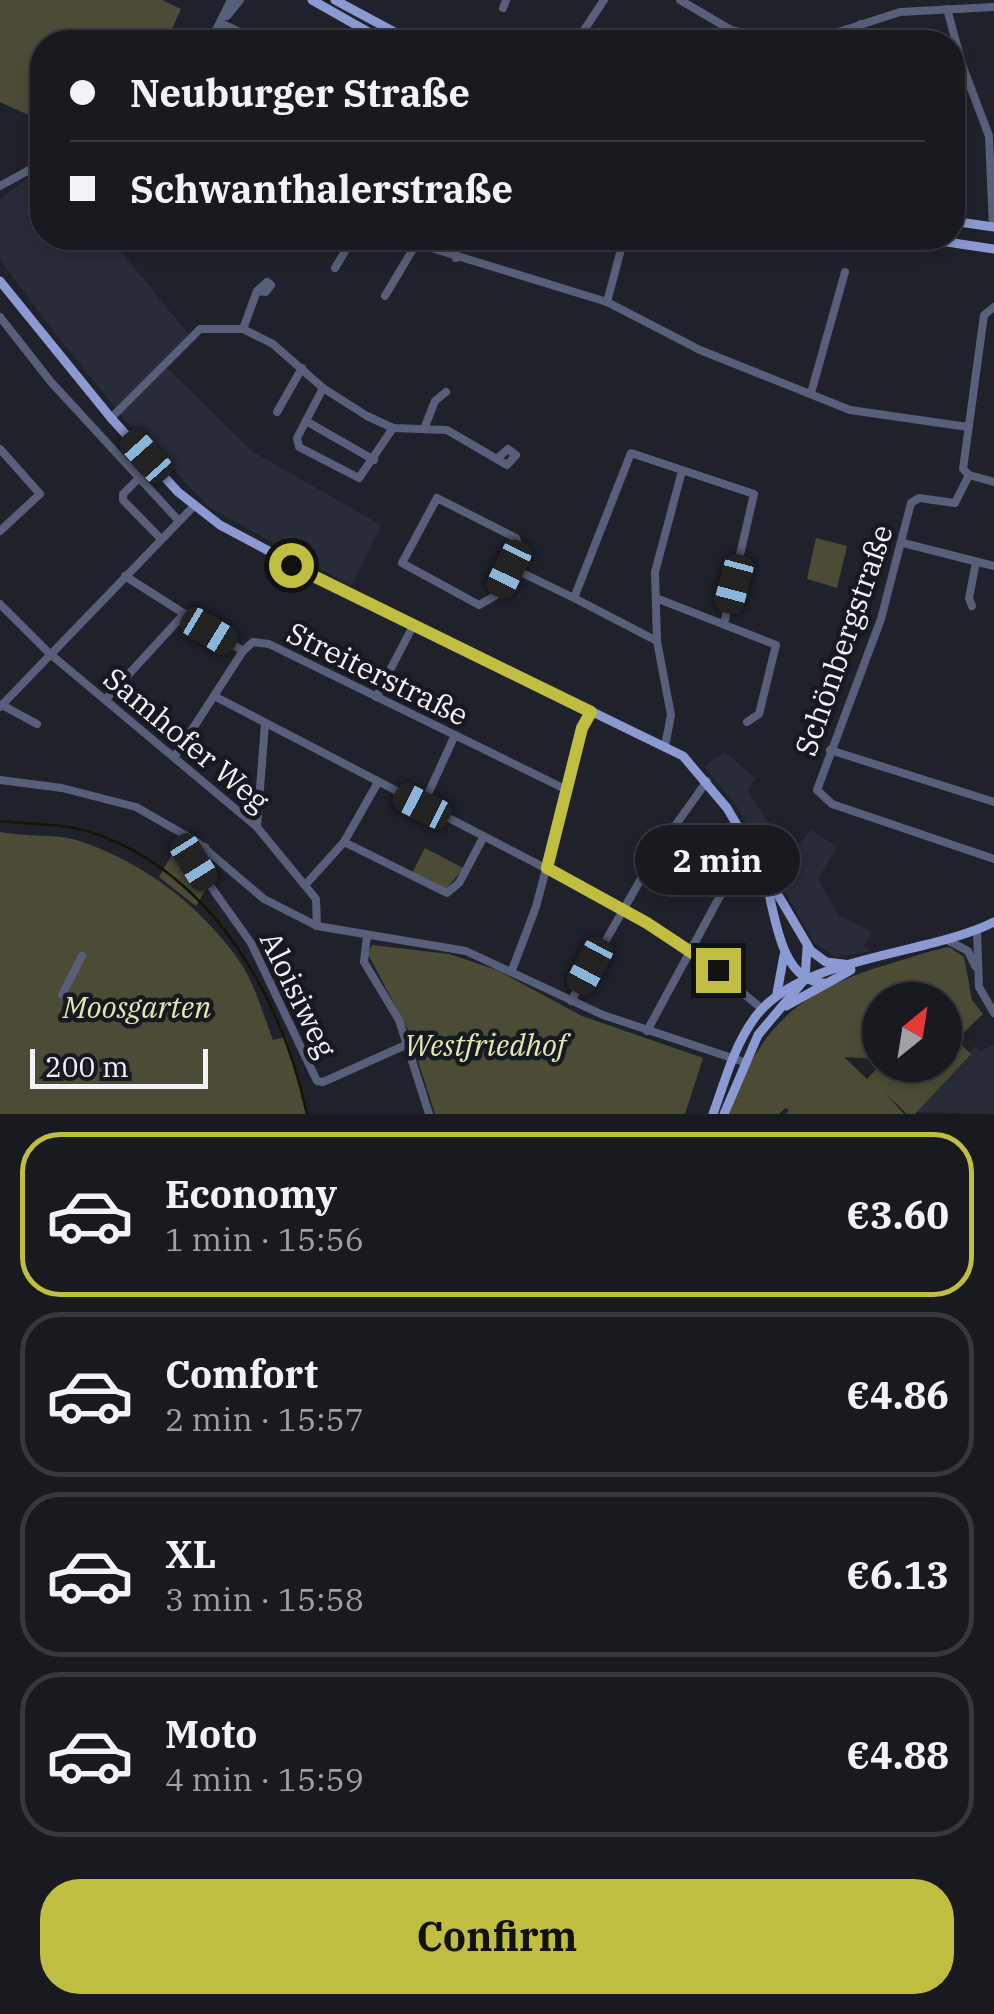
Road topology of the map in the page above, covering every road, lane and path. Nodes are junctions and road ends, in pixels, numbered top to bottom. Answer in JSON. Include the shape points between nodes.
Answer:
{"nodes":[{"id":1,"x":231,"y":0,"type":"edge"},
{"id":2,"x":240,"y":0,"type":"edge"},
{"id":3,"x":312,"y":0,"type":"edge"},
{"id":4,"x":335,"y":0,"type":"edge"},
{"id":5,"x":604,"y":0,"type":"edge"},
{"id":6,"x":680,"y":0,"type":"edge"},
{"id":7,"x":994,"y":7,"type":"edge"},
{"id":8,"x":948,"y":9,"type":"junction"},
{"id":9,"x":221,"y":23,"type":"junction"},
{"id":10,"x":861,"y":24,"type":"junction"},
{"id":11,"x":217,"y":30,"type":"edge"},
{"id":12,"x":235,"y":30,"type":"edge"},
{"id":13,"x":365,"y":30,"type":"edge"},
{"id":14,"x":391,"y":30,"type":"edge"},
{"id":15,"x":584,"y":30,"type":"edge"},
{"id":16,"x":731,"y":30,"type":"edge"},
{"id":17,"x":839,"y":30,"type":"edge"},
{"id":18,"x":860,"y":30,"type":"edge"},
{"id":19,"x":953,"y":30,"type":"edge"},
{"id":20,"x":965,"y":72,"type":"edge"},
{"id":21,"x":30,"y":169,"type":"edge"},
{"id":22,"x":0,"y":186,"type":"edge"},
{"id":23,"x":965,"y":223,"type":"edge"},
{"id":24,"x":994,"y":227,"type":"edge"},
{"id":25,"x":965,"y":245,"type":"edge"},
{"id":26,"x":994,"y":249,"type":"edge"},
{"id":27,"x":346,"y":250,"type":"edge"},
{"id":28,"x":413,"y":250,"type":"edge"},
{"id":29,"x":433,"y":250,"type":"edge"},
{"id":30,"x":455,"y":250,"type":"edge"},
{"id":31,"x":621,"y":250,"type":"edge"},
{"id":32,"x":456,"y":258,"type":"junction"},
{"id":33,"x":336,"y":268,"type":"dead end"},
{"id":34,"x":844,"y":272,"type":"dead end"},
{"id":35,"x":0,"y":281,"type":"edge"},
{"id":36,"x":258,"y":291,"type":"dead end"},
{"id":37,"x":386,"y":296,"type":"dead end"},
{"id":38,"x":608,"y":302,"type":"junction"},
{"id":39,"x":994,"y":308,"type":"edge"},
{"id":40,"x":0,"y":317,"type":"edge"},
{"id":41,"x":244,"y":329,"type":"junction"},
{"id":42,"x":302,"y":368,"type":"junction"},
{"id":43,"x":324,"y":388,"type":"junction"},
{"id":44,"x":446,"y":392,"type":"dead end"},
{"id":45,"x":811,"y":393,"type":"junction"},
{"id":46,"x":277,"y":412,"type":"dead end"},
{"id":47,"x":112,"y":418,"type":"junction"},
{"id":48,"x":306,"y":421,"type":"junction"},
{"id":49,"x":968,"y":427,"type":"junction"},
{"id":50,"x":393,"y":428,"type":"junction"},
{"id":51,"x":424,"y":430,"type":"junction"},
{"id":52,"x":0,"y":449,"type":"edge"},
{"id":53,"x":499,"y":458,"type":"dead end"},
{"id":54,"x":374,"y":460,"type":"junction"},
{"id":55,"x":682,"y":471,"type":"junction"},
{"id":56,"x":969,"y":476,"type":"junction"},
{"id":57,"x":138,"y":479,"type":"junction"},
{"id":58,"x":994,"y":482,"type":"edge"},
{"id":59,"x":194,"y":506,"type":"junction"},
{"id":60,"x":179,"y":521,"type":"junction"},
{"id":61,"x":0,"y":532,"type":"edge"},
{"id":62,"x":161,"y":538,"type":"junction"},
{"id":63,"x":903,"y":543,"type":"junction"},
{"id":64,"x":976,"y":562,"type":"junction"},
{"id":65,"x":510,"y":566,"type":"junction"},
{"id":66,"x":994,"y":566,"type":"edge"},
{"id":67,"x":125,"y":576,"type":"junction"},
{"id":68,"x":574,"y":598,"type":"junction"},
{"id":69,"x":656,"y":598,"type":"junction"},
{"id":70,"x":972,"y":606,"type":"dead end"},
{"id":71,"x":1,"y":607,"type":"edge"},
{"id":72,"x":183,"y":615,"type":"junction"},
{"id":73,"x":724,"y":624,"type":"junction"},
{"id":74,"x":413,"y":626,"type":"junction"},
{"id":75,"x":657,"y":641,"type":"junction"},
{"id":76,"x":243,"y":652,"type":"junction"},
{"id":77,"x":49,"y":653,"type":"junction"},
{"id":78,"x":214,"y":696,"type":"junction"},
{"id":79,"x":376,"y":696,"type":"junction"},
{"id":80,"x":106,"y":699,"type":"junction"},
{"id":81,"x":1,"y":706,"type":"edge"},
{"id":82,"x":591,"y":712,"type":"junction"},
{"id":83,"x":747,"y":722,"type":"dead end"},
{"id":84,"x":37,"y":724,"type":"dead end"},
{"id":85,"x":265,"y":724,"type":"junction"},
{"id":86,"x":455,"y":735,"type":"junction"},
{"id":87,"x":665,"y":746,"type":"junction"},
{"id":88,"x":830,"y":750,"type":"junction"},
{"id":89,"x":175,"y":756,"type":"junction"},
{"id":90,"x":0,"y":780,"type":"edge"},
{"id":91,"x":707,"y":781,"type":"junction"},
{"id":92,"x":378,"y":784,"type":"junction"},
{"id":93,"x":567,"y":790,"type":"junction"},
{"id":94,"x":994,"y":802,"type":"edge"},
{"id":95,"x":422,"y":806,"type":"junction"},
{"id":96,"x":257,"y":827,"type":"junction"},
{"id":97,"x":484,"y":838,"type":"junction"},
{"id":98,"x":344,"y":842,"type":"junction"},
{"id":99,"x":205,"y":848,"type":"junction"},
{"id":100,"x":756,"y":856,"type":"junction"},
{"id":101,"x":994,"y":859,"type":"edge"},
{"id":102,"x":547,"y":868,"type":"junction"},
{"id":103,"x":763,"y":870,"type":"junction"},
{"id":104,"x":307,"y":883,"type":"junction"},
{"id":105,"x":622,"y":908,"type":"junction"},
{"id":106,"x":793,"y":919,"type":"junction"},
{"id":107,"x":994,"y":922,"type":"edge"},
{"id":108,"x":778,"y":923,"type":"junction"},
{"id":109,"x":317,"y":926,"type":"junction"},
{"id":110,"x":976,"y":930,"type":"junction"},
{"id":111,"x":367,"y":935,"type":"junction"},
{"id":112,"x":946,"y":940,"type":"junction"},
{"id":113,"x":806,"y":945,"type":"junction"},
{"id":114,"x":784,"y":947,"type":"junction"},
{"id":115,"x":690,"y":951,"type":"junction"},
{"id":116,"x":82,"y":956,"type":"dead end"},
{"id":117,"x":870,"y":962,"type":"junction"},
{"id":118,"x":851,"y":965,"type":"junction"},
{"id":119,"x":512,"y":970,"type":"junction"},
{"id":120,"x":977,"y":970,"type":"junction"},
{"id":121,"x":805,"y":979,"type":"junction"},
{"id":122,"x":824,"y":982,"type":"junction"},
{"id":123,"x":62,"y":995,"type":"dead end"},
{"id":124,"x":775,"y":997,"type":"junction"},
{"id":125,"x":571,"y":1001,"type":"junction"},
{"id":126,"x":762,"y":1009,"type":"junction"},
{"id":127,"x":994,"y":1013,"type":"edge"},
{"id":128,"x":768,"y":1020,"type":"junction"},
{"id":129,"x":647,"y":1031,"type":"junction"},
{"id":130,"x":408,"y":1044,"type":"junction"},
{"id":131,"x":734,"y":1057,"type":"junction"},
{"id":132,"x":744,"y":1062,"type":"junction"},
{"id":133,"x":429,"y":1114,"type":"edge"},
{"id":134,"x":713,"y":1114,"type":"edge"},
{"id":135,"x":724,"y":1114,"type":"edge"}],
"edges":[{"from":1,"to":9,"type":"street"},
{"from":2,"to":9,"type":"street"},
{"from":3,"to":13,"type":"main road"},
{"from":4,"to":14,"type":"main road"},
{"from":5,"to":15,"type":"street"},
{"from":6,"to":16,"type":"street"},
{"from":7,"to":8,"type":"street"},
{"from":8,"to":10,"type":"street","via":[[900,12]]},
{"from":8,"to":19,"type":"street"},
{"from":9,"to":11,"type":"street"},
{"from":9,"to":12,"type":"street"},
{"from":10,"to":17,"type":"street"},
{"from":10,"to":18,"type":"street"},
{"from":20,"to":24,"type":"street","via":[[989,136]]},
{"from":21,"to":22,"type":"street"},
{"from":23,"to":24,"type":"main road"},
{"from":25,"to":26,"type":"main road"},
{"from":27,"to":33,"type":"street"},
{"from":28,"to":37,"type":"street"},
{"from":29,"to":32,"type":"street"},
{"from":30,"to":32,"type":"street"},
{"from":31,"to":38,"type":"street"},
{"from":32,"to":38,"type":"street"},
{"from":34,"to":45,"type":"street"},
{"from":35,"to":47,"type":"main road"},
{"from":36,"to":41,"type":"street"},
{"from":38,"to":45,"type":"street","via":[[700,350]]},
{"from":39,"to":49,"type":"street","via":[[984,315]]},
{"from":40,"to":57,"type":"street"},
{"from":41,"to":42,"type":"street"},
{"from":41,"to":47,"type":"street","via":[[200,329]]},
{"from":42,"to":43,"type":"street"},
{"from":42,"to":46,"type":"street"},
{"from":43,"to":48,"type":"street"},
{"from":43,"to":50,"type":"street"},
{"from":44,"to":51,"type":"street","via":[[435,401]]},
{"from":45,"to":49,"type":"street","via":[[866,414]]},
{"from":47,"to":59,"type":"main road"},
{"from":48,"to":54,"type":"street"},
{"from":48,"to":54,"type":"street","via":[[299,448],[354,478],[363,477]]},
{"from":49,"to":56,"type":"street","via":[[963,469]]},
{"from":50,"to":51,"type":"street"},
{"from":50,"to":54,"type":"street"},
{"from":51,"to":53,"type":"street","via":[[447,430]]},
{"from":52,"to":61,"type":"street","via":[[40,494]]},
{"from":55,"to":68,"type":"street","via":[[638,453],[626,456]]},
{"from":55,"to":69,"type":"street","via":[[658,552]]},
{"from":55,"to":73,"type":"street","via":[[754,494]]},
{"from":56,"to":58,"type":"street"},
{"from":56,"to":63,"type":"street","name":"Schönbergstraße","via":[[955,504],[914,498]]},
{"from":57,"to":60,"type":"street"},
{"from":57,"to":62,"type":"street","via":[[123,500]]},
{"from":59,"to":60,"type":"street"},
{"from":59,"to":74,"type":"main road","via":[[268,553]]},
{"from":60,"to":62,"type":"street"},
{"from":62,"to":67,"type":"street"},
{"from":63,"to":64,"type":"street"},
{"from":63,"to":88,"type":"street","name":"Schönbergstraße"},
{"from":64,"to":66,"type":"street"},
{"from":64,"to":70,"type":"street"},
{"from":65,"to":65,"type":"street","via":[[495,596],[479,605],[402,563],[437,498],[516,538],[519,548]]},
{"from":65,"to":68,"type":"street"},
{"from":67,"to":72,"type":"street","name":"Streiterstraße"},
{"from":67,"to":77,"type":"street"},
{"from":68,"to":75,"type":"street"},
{"from":69,"to":73,"type":"street"},
{"from":69,"to":75,"type":"street"},
{"from":71,"to":77,"type":"street","name":"Samhofer Weg"},
{"from":72,"to":76,"type":"street","name":"Streiterstraße"},
{"from":72,"to":80,"type":"street"},
{"from":73,"to":83,"type":"street","via":[[776,644],[759,714]]},
{"from":74,"to":79,"type":"street"},
{"from":74,"to":82,"type":"main road"},
{"from":75,"to":87,"type":"street","via":[[671,715]]},
{"from":76,"to":78,"type":"street"},
{"from":76,"to":79,"type":"street","name":"Streiterstraße","via":[[253,642],[269,644]]},
{"from":77,"to":80,"type":"street","name":"Samhofer Weg"},
{"from":77,"to":81,"type":"street"},
{"from":78,"to":85,"type":"street"},
{"from":78,"to":89,"type":"street"},
{"from":79,"to":86,"type":"street","name":"Streiterstraße"},
{"from":80,"to":89,"type":"street","name":"Samhofer Weg"},
{"from":81,"to":84,"type":"street"},
{"from":82,"to":87,"type":"main road"},
{"from":82,"to":93,"type":"street"},
{"from":85,"to":92,"type":"street"},
{"from":85,"to":96,"type":"street"},
{"from":86,"to":93,"type":"street","name":"Streiterstraße"},
{"from":86,"to":95,"type":"street"},
{"from":87,"to":91,"type":"main road"},
{"from":88,"to":94,"type":"street"},
{"from":88,"to":101,"type":"street","name":"Schönbergstraße","via":[[818,796]]},
{"from":89,"to":96,"type":"street","name":"Samhofer Weg"},
{"from":90,"to":99,"type":"street","via":[[136,807]]},
{"from":91,"to":100,"type":"main road"},
{"from":91,"to":105,"type":"street"},
{"from":92,"to":95,"type":"street"},
{"from":92,"to":98,"type":"street"},
{"from":93,"to":102,"type":"street"},
{"from":95,"to":97,"type":"street"},
{"from":96,"to":104,"type":"street","name":"Samhofer Weg"},
{"from":97,"to":98,"type":"street","via":[[446,892]]},
{"from":97,"to":102,"type":"street"},
{"from":98,"to":104,"type":"street"},
{"from":99,"to":109,"type":"street","via":[[264,899]]},
{"from":99,"to":130,"type":"street","name":"Aloisiweg","via":[[194,862],[252,943],[318,1081]]},
{"from":100,"to":103,"type":"main road"},
{"from":100,"to":115,"type":"street","via":[[720,896]]},
{"from":102,"to":105,"type":"street"},
{"from":102,"to":119,"type":"street"},
{"from":103,"to":106,"type":"main road"},
{"from":103,"to":108,"type":"main road"},
{"from":104,"to":109,"type":"street","name":"Samhofer Weg","via":[[319,908]]},
{"from":105,"to":115,"type":"street"},
{"from":105,"to":125,"type":"street"},
{"from":106,"to":108,"type":"street","via":[[788,926]]},
{"from":106,"to":113,"type":"main road"},
{"from":107,"to":110,"type":"main road"},
{"from":108,"to":114,"type":"main road"},
{"from":109,"to":111,"type":"street"},
{"from":110,"to":112,"type":"main road"},
{"from":110,"to":120,"type":"street"},
{"from":111,"to":119,"type":"street","via":[[438,944]]},
{"from":111,"to":130,"type":"street","via":[[364,962]]},
{"from":112,"to":117,"type":"main road"},
{"from":112,"to":120,"type":"street","via":[[968,952]]},
{"from":113,"to":118,"type":"main road","via":[[824,961]]},
{"from":113,"to":121,"type":"main road"},
{"from":114,"to":121,"type":"main road"},
{"from":114,"to":124,"type":"main road"},
{"from":115,"to":126,"type":"street"},
{"from":115,"to":129,"type":"street"},
{"from":116,"to":123,"type":"street"},
{"from":117,"to":118,"type":"main road"},
{"from":117,"to":122,"type":"main road"},
{"from":118,"to":121,"type":"main road"},
{"from":119,"to":125,"type":"street"},
{"from":120,"to":127,"type":"street","via":[[982,1000]]},
{"from":121,"to":122,"type":"main road"},
{"from":121,"to":124,"type":"main road"},
{"from":121,"to":128,"type":"main road"},
{"from":122,"to":128,"type":"main road"},
{"from":124,"to":126,"type":"main road"},
{"from":125,"to":129,"type":"street"},
{"from":126,"to":131,"type":"main road"},
{"from":128,"to":132,"type":"main road"},
{"from":129,"to":131,"type":"street"},
{"from":130,"to":133,"type":"street"},
{"from":131,"to":132,"type":"street"},
{"from":131,"to":134,"type":"main road"},
{"from":132,"to":135,"type":"main road"}]}
